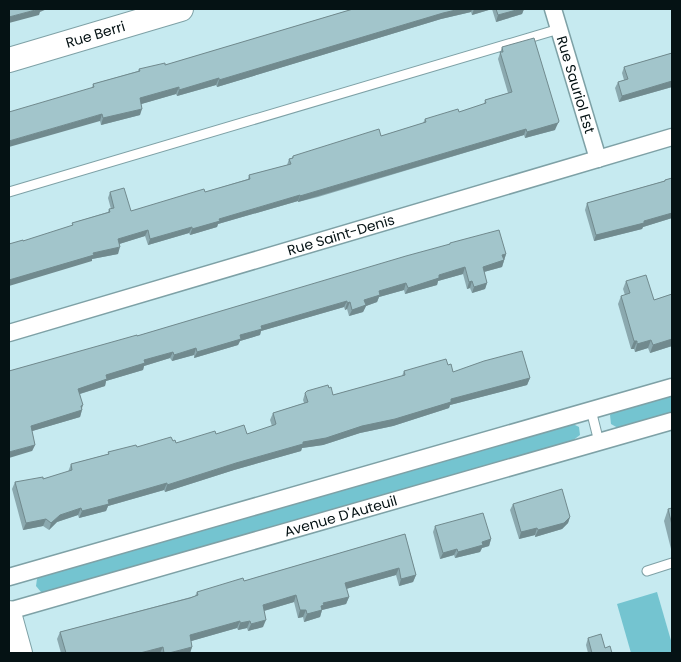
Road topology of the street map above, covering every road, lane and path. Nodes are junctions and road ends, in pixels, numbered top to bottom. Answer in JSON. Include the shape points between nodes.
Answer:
{"nodes":[{"id":1,"x":181,"y":9,"type":"edge"},
{"id":2,"x":553,"y":9,"type":"edge"},
{"id":3,"x":559,"y":29,"type":"junction"},
{"id":4,"x":9,"y":60,"type":"edge"},
{"id":5,"x":672,"y":137,"type":"edge"},
{"id":6,"x":598,"y":159,"type":"junction"},
{"id":7,"x":9,"y":192,"type":"edge"},
{"id":8,"x":9,"y":333,"type":"edge"},
{"id":9,"x":672,"y":387,"type":"edge"},
{"id":10,"x":590,"y":410,"type":"junction"},
{"id":11,"x":672,"y":421,"type":"edge"},
{"id":12,"x":599,"y":442,"type":"junction"},
{"id":13,"x":672,"y":563,"type":"edge"},
{"id":14,"x":647,"y":571,"type":"dead end"},
{"id":15,"x":9,"y":577,"type":"edge"},
{"id":16,"x":9,"y":612,"type":"edge"},
{"id":17,"x":20,"y":653,"type":"edge"}],
"edges":[{"from":1,"to":4,"type":"main road","name":"Rue Berri"},
{"from":2,"to":3,"type":"street","name":"Rue Sauriol Est"},
{"from":3,"to":6,"type":"street","name":"Rue Sauriol Est"},
{"from":3,"to":7,"type":"lane"},
{"from":5,"to":6,"type":"street","name":"Rue Saint-Denis"},
{"from":6,"to":8,"type":"street","name":"Rue Saint-Denis"},
{"from":9,"to":10,"type":"street"},
{"from":10,"to":12,"type":"lane"},
{"from":10,"to":15,"type":"street"},
{"from":11,"to":12,"type":"street","name":"Avenue D'Auteuil"},
{"from":12,"to":16,"type":"street","name":"Avenue D'Auteuil"},
{"from":13,"to":14,"type":"lane"},
{"from":16,"to":17,"type":"main road"}]}
